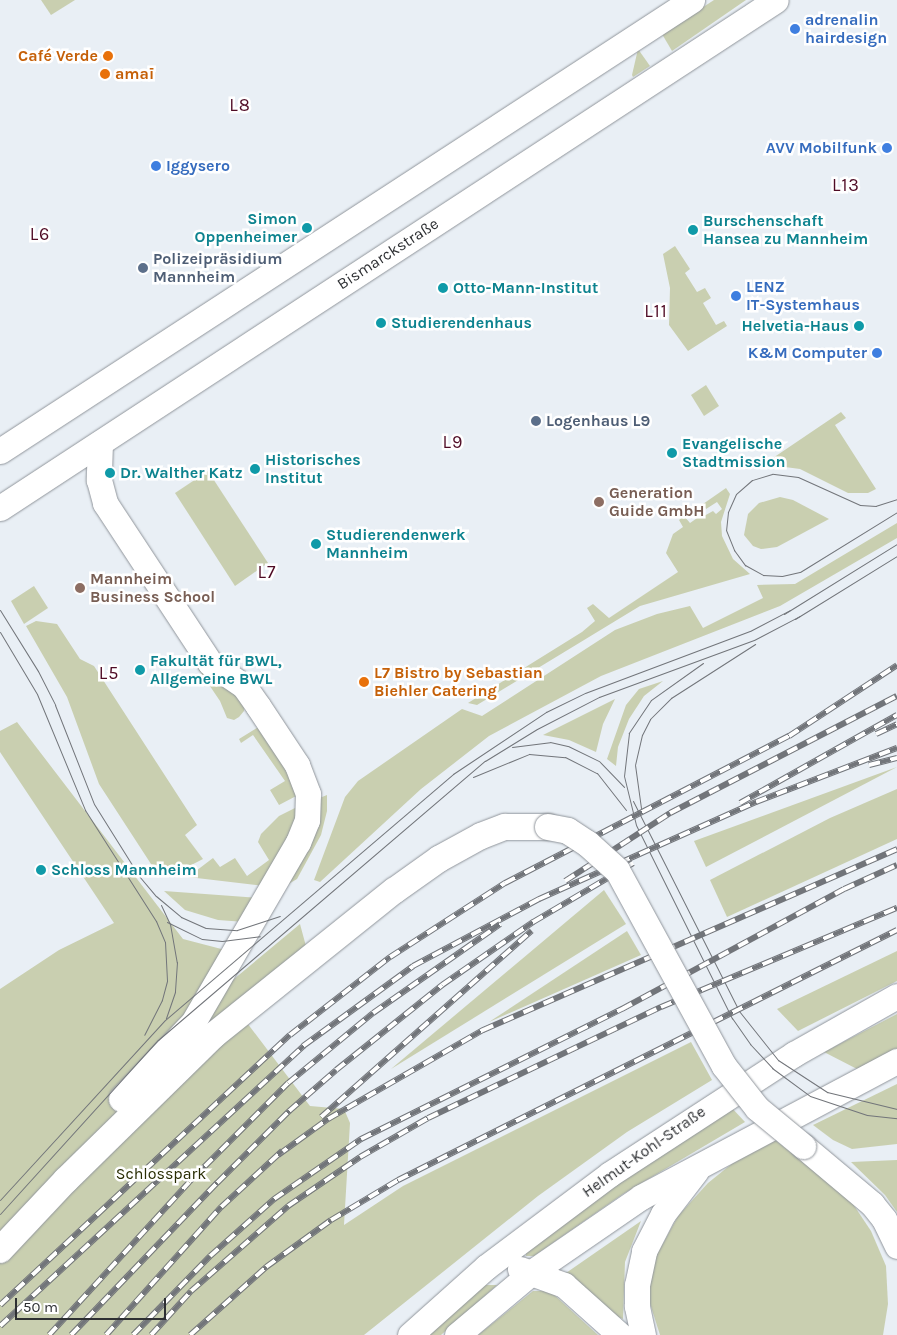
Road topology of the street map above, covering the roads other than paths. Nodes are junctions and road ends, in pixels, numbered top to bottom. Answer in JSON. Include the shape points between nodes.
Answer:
{"nodes":[{"id":1,"x":692,"y":0,"type":"edge"},
{"id":2,"x":776,"y":0,"type":"edge"},
{"id":3,"x":100,"y":443,"type":"junction"},
{"id":4,"x":0,"y":451,"type":"edge"},
{"id":5,"x":0,"y":508,"type":"edge"},
{"id":6,"x":617,"y":870,"type":"joint"},
{"id":7,"x":897,"y":996,"type":"edge"},
{"id":8,"x":191,"y":1026,"type":"joint"},
{"id":9,"x":897,"y":1061,"type":"edge"},
{"id":10,"x":702,"y":1163,"type":"junction"},
{"id":11,"x":0,"y":1229,"type":"edge"},
{"id":12,"x":897,"y":1246,"type":"edge"},
{"id":13,"x":0,"y":1250,"type":"edge"},
{"id":14,"x":486,"y":1267,"type":"junction"},
{"id":15,"x":532,"y":1272,"type":"junction"},
{"id":16,"x":410,"y":1335,"type":"edge"},
{"id":17,"x":457,"y":1335,"type":"edge"},
{"id":18,"x":620,"y":1335,"type":"edge"},
{"id":19,"x":643,"y":1335,"type":"edge"}],
"edges":[{"from":1,"to":4,"type":"main road"},
{"from":2,"to":3,"type":"main road","name":"Bismarckstraße"},
{"from":3,"to":5,"type":"main road","name":"Bismarckstraße"},
{"from":3,"to":8,"type":"main road","via":[[99,480],[105,503],[210,663],[244,686],[258,706],[297,765],[308,794],[307,820],[298,842]]},
{"from":6,"to":12,"type":"main road","bridge":true,"via":[[639,905],[724,1066],[757,1108],[872,1204],[884,1219]]},
{"from":6,"to":13,"type":"highway","bridge":true,"via":[[568,831],[548,827],[514,826],[480,836],[439,859],[214,1034]]},
{"from":7,"to":14,"type":"main road","name":"Helmut-Kohl-Straße","via":[[846,1022],[704,1110],[610,1174]]},
{"from":8,"to":11,"type":"highway"},
{"from":9,"to":10,"type":"main road","name":"Helmut-Kohl-Straße"},
{"from":10,"to":15,"type":"main road","name":"Helmut-Kohl-Straße","via":[[627,1206]]},
{"from":10,"to":19,"type":"main road","via":[[663,1214],[644,1251],[637,1285],[637,1306]]},
{"from":14,"to":15,"type":"main road","via":[[506,1266]]},
{"from":14,"to":16,"type":"main road","name":"Helmut-Kohl-Straße"},
{"from":15,"to":17,"type":"main road","name":"Helmut-Kohl-Straße"},
{"from":15,"to":18,"type":"main road","via":[[564,1285]]}]}
